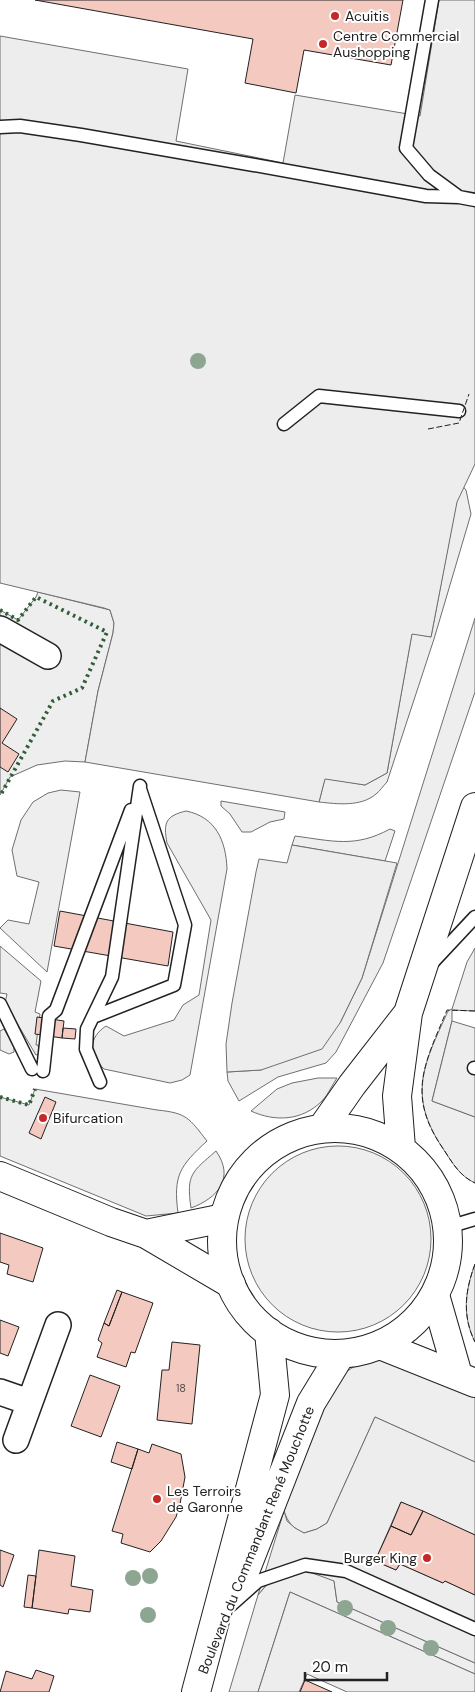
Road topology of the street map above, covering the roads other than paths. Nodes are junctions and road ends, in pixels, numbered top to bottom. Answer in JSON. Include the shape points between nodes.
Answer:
{"nodes":[{"id":1,"x":432,"y":0,"type":"edge"},
{"id":2,"x":0,"y":127,"type":"edge"},
{"id":3,"x":459,"y":197,"type":"junction"},
{"id":4,"x":475,"y":200,"type":"edge"},
{"id":5,"x":459,"y":411,"type":"dead end"},
{"id":6,"x":284,"y":424,"type":"dead end"},
{"id":7,"x":0,"y":629,"type":"edge"},
{"id":8,"x":48,"y":656,"type":"dead end"},
{"id":9,"x":140,"y":786,"type":"junction"},
{"id":10,"x":475,"y":807,"type":"edge"},
{"id":11,"x":475,"y":916,"type":"edge"},
{"id":12,"x":419,"y":977,"type":"junction"},
{"id":13,"x":0,"y":1004,"type":"edge"},
{"id":14,"x":408,"y":1013,"type":"junction"},
{"id":15,"x":93,"y":1017,"type":"junction"},
{"id":16,"x":100,"y":1082,"type":"dead end"},
{"id":17,"x":322,"y":1128,"type":"junction"},
{"id":18,"x":401,"y":1148,"type":"junction"},
{"id":19,"x":0,"y":1176,"type":"edge"},
{"id":20,"x":224,"y":1218,"type":"junction"},
{"id":21,"x":475,"y":1219,"type":"edge"},
{"id":22,"x":448,"y":1227,"type":"junction"},
{"id":23,"x":146,"y":1234,"type":"junction"},
{"id":24,"x":231,"y":1284,"type":"junction"},
{"id":25,"x":435,"y":1295,"type":"junction"},
{"id":26,"x":58,"y":1325,"type":"dead end"},
{"id":27,"x":269,"y":1332,"type":"junction"},
{"id":28,"x":380,"y":1345,"type":"junction"},
{"id":29,"x":341,"y":1354,"type":"junction"},
{"id":30,"x":466,"y":1379,"type":"edge"},
{"id":31,"x":0,"y":1392,"type":"edge"},
{"id":32,"x":29,"y":1402,"type":"junction"},
{"id":33,"x":16,"y":1440,"type":"dead end"},
{"id":34,"x":231,"y":1605,"type":"junction"},
{"id":35,"x":475,"y":1629,"type":"edge"},
{"id":36,"x":198,"y":1686,"type":"edge"}],
"edges":[{"from":1,"to":3,"type":"lane","via":[[406,148],[429,175]]},
{"from":2,"to":3,"type":"lane","via":[[20,126],[426,196]]},
{"from":3,"to":4,"type":"lane"},
{"from":5,"to":6,"type":"lane","via":[[320,396]]},
{"from":7,"to":8,"type":"street"},
{"from":9,"to":13,"type":"lane","via":[[56,1010],[49,1016],[38,1070]]},
{"from":9,"to":15,"type":"lane","via":[[112,977]]},
{"from":9,"to":15,"type":"lane","via":[[185,925],[174,985]]},
{"from":10,"to":12,"type":"main road"},
{"from":11,"to":12,"type":"lane"},
{"from":12,"to":14,"type":"main road"},
{"from":14,"to":17,"type":"main road"},
{"from":14,"to":18,"type":"main road","via":[[397,1096]]},
{"from":15,"to":16,"type":"lane","via":[[87,1029],[86,1049]]},
{"from":17,"to":18,"type":"main road","via":[[350,1128],[377,1135]]},
{"from":17,"to":20,"type":"main road","via":[[286,1139],[263,1154],[244,1174]]},
{"from":18,"to":22,"type":"main road","via":[[424,1170],[440,1197]]},
{"from":19,"to":23,"type":"main road"},
{"from":20,"to":23,"type":"main road"},
{"from":20,"to":24,"type":"main road","via":[[223,1251]]},
{"from":21,"to":22,"type":"lane"},
{"from":22,"to":25,"type":"main road","via":[[446,1262]]},
{"from":23,"to":24,"type":"main road"},
{"from":24,"to":27,"type":"main road","via":[[246,1311]]},
{"from":25,"to":28,"type":"main road","via":[[412,1324]]},
{"from":25,"to":30,"type":"main road"},
{"from":26,"to":32,"type":"street"},
{"from":27,"to":29,"type":"main road","via":[[303,1350]]},
{"from":27,"to":36,"type":"main road","name":"Boulevard du Commandant René Mouchotte","via":[[275,1395]]},
{"from":28,"to":29,"type":"main road"},
{"from":28,"to":30,"type":"main road"},
{"from":29,"to":34,"type":"main road","name":"Boulevard du Commandant René Mouchotte","via":[[311,1403]]},
{"from":31,"to":32,"type":"street"},
{"from":32,"to":33,"type":"street"},
{"from":34,"to":35,"type":"lane","via":[[258,1581],[305,1565],[346,1572]]},
{"from":34,"to":36,"type":"main road","name":"Boulevard du Commandant René Mouchotte"}]}
